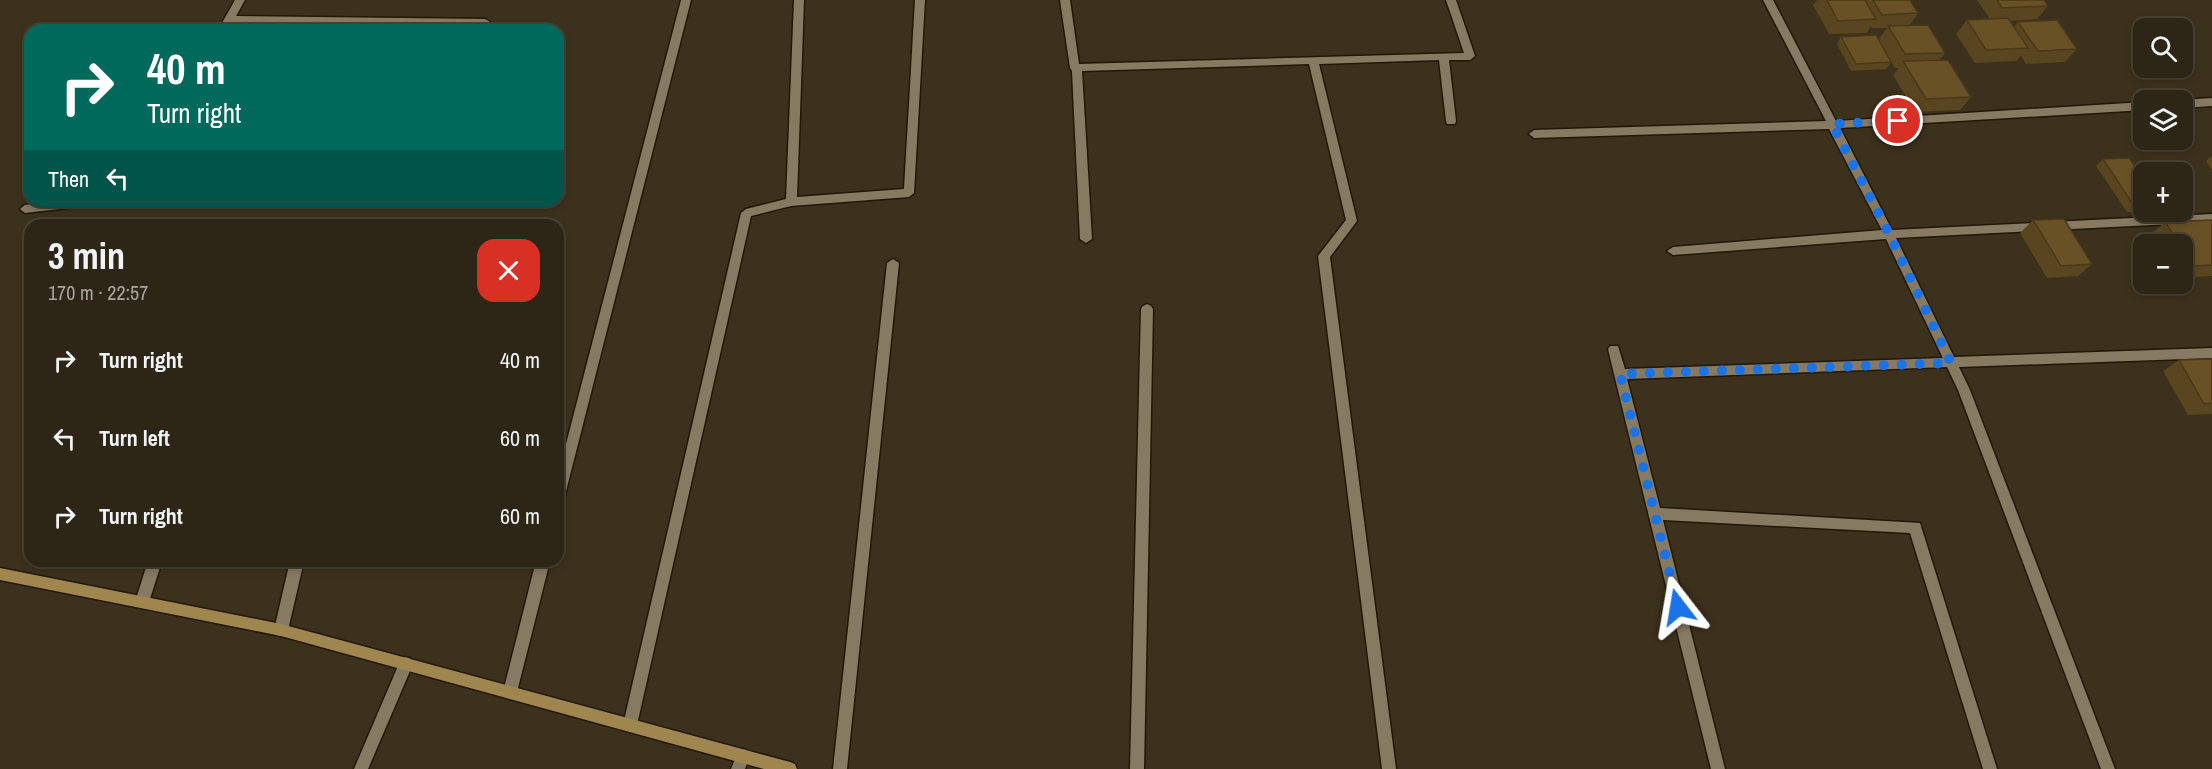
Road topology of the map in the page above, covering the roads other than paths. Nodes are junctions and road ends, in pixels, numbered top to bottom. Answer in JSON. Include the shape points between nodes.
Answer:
{"nodes":[{"id":1,"x":240,"y":0,"type":"edge"},
{"id":2,"x":686,"y":0,"type":"edge"},
{"id":3,"x":799,"y":0,"type":"edge"},
{"id":4,"x":920,"y":0,"type":"edge"},
{"id":5,"x":1065,"y":0,"type":"edge"},
{"id":6,"x":1451,"y":0,"type":"edge"},
{"id":7,"x":1768,"y":0,"type":"edge"},
{"id":8,"x":229,"y":19,"type":"junction"},
{"id":9,"x":485,"y":22,"type":"dead end"},
{"id":10,"x":226,"y":24,"type":"edge"},
{"id":11,"x":1443,"y":57,"type":"junction"},
{"id":12,"x":1313,"y":61,"type":"junction"},
{"id":13,"x":1077,"y":68,"type":"junction"},
{"id":14,"x":2212,"y":102,"type":"edge"},
{"id":15,"x":2193,"y":103,"type":"edge"},
{"id":16,"x":2133,"y":107,"type":"edge"},
{"id":17,"x":1451,"y":120,"type":"dead end"},
{"id":18,"x":1832,"y":124,"type":"junction"},
{"id":19,"x":1534,"y":134,"type":"dead end"},
{"id":20,"x":790,"y":202,"type":"junction"},
{"id":21,"x":42,"y":207,"type":"edge"},
{"id":22,"x":25,"y":209,"type":"dead end"},
{"id":23,"x":2212,"y":218,"type":"edge"},
{"id":24,"x":1889,"y":234,"type":"junction"},
{"id":25,"x":1086,"y":239,"type":"dead end"},
{"id":26,"x":1673,"y":251,"type":"dead end"},
{"id":27,"x":893,"y":263,"type":"dead end"},
{"id":28,"x":1147,"y":309,"type":"dead end"},
{"id":29,"x":1614,"y":349,"type":"dead end"},
{"id":30,"x":2212,"y":353,"type":"edge"},
{"id":31,"x":1951,"y":363,"type":"junction"},
{"id":32,"x":1620,"y":374,"type":"junction"},
{"id":33,"x":564,"y":476,"type":"edge"},
{"id":34,"x":1655,"y":514,"type":"junction"},
{"id":35,"x":154,"y":567,"type":"edge"},
{"id":36,"x":296,"y":567,"type":"edge"},
{"id":37,"x":541,"y":567,"type":"edge"},
{"id":38,"x":0,"y":574,"type":"edge"},
{"id":39,"x":142,"y":602,"type":"junction"},
{"id":40,"x":281,"y":630,"type":"junction"},
{"id":41,"x":406,"y":664,"type":"junction"},
{"id":42,"x":510,"y":692,"type":"junction"},
{"id":43,"x":630,"y":725,"type":"junction"},
{"id":44,"x":740,"y":763,"type":"edge"},
{"id":45,"x":361,"y":769,"type":"edge"},
{"id":46,"x":789,"y":769,"type":"edge"},
{"id":47,"x":840,"y":769,"type":"edge"},
{"id":48,"x":1137,"y":769,"type":"edge"},
{"id":49,"x":1389,"y":769,"type":"edge"},
{"id":50,"x":1718,"y":769,"type":"edge"},
{"id":51,"x":1990,"y":769,"type":"edge"},
{"id":52,"x":2108,"y":769,"type":"edge"}],
"edges":[{"from":1,"to":8,"type":"street"},
{"from":2,"to":33,"type":"street"},
{"from":3,"to":20,"type":"street"},
{"from":4,"to":20,"type":"street","via":[[909,193]]},
{"from":5,"to":13,"type":"street"},
{"from":6,"to":11,"type":"street","via":[[1470,56]]},
{"from":7,"to":18,"type":"street"},
{"from":8,"to":9,"type":"street"},
{"from":8,"to":10,"type":"street"},
{"from":11,"to":12,"type":"street"},
{"from":11,"to":17,"type":"street"},
{"from":12,"to":13,"type":"street"},
{"from":12,"to":49,"type":"street","via":[[1352,221],[1324,256]]},
{"from":13,"to":25,"type":"street"},
{"from":14,"to":15,"type":"street"},
{"from":16,"to":18,"type":"street"},
{"from":18,"to":19,"type":"street"},
{"from":18,"to":24,"type":"street"},
{"from":20,"to":43,"type":"street","via":[[746,213]]},
{"from":21,"to":22,"type":"street"},
{"from":23,"to":24,"type":"street"},
{"from":24,"to":26,"type":"street"},
{"from":24,"to":31,"type":"street"},
{"from":27,"to":47,"type":"street"},
{"from":28,"to":48,"type":"street"},
{"from":29,"to":32,"type":"street"},
{"from":30,"to":31,"type":"street"},
{"from":31,"to":32,"type":"street"},
{"from":31,"to":52,"type":"street"},
{"from":32,"to":34,"type":"street"},
{"from":34,"to":50,"type":"street"},
{"from":34,"to":51,"type":"street","via":[[1915,527]]},
{"from":35,"to":39,"type":"street"},
{"from":36,"to":40,"type":"street"},
{"from":37,"to":42,"type":"street"},
{"from":38,"to":39,"type":"street"},
{"from":39,"to":40,"type":"street"},
{"from":40,"to":41,"type":"street"},
{"from":41,"to":42,"type":"street"},
{"from":41,"to":45,"type":"street"},
{"from":42,"to":43,"type":"street"},
{"from":43,"to":44,"type":"street"},
{"from":44,"to":46,"type":"street"}]}
